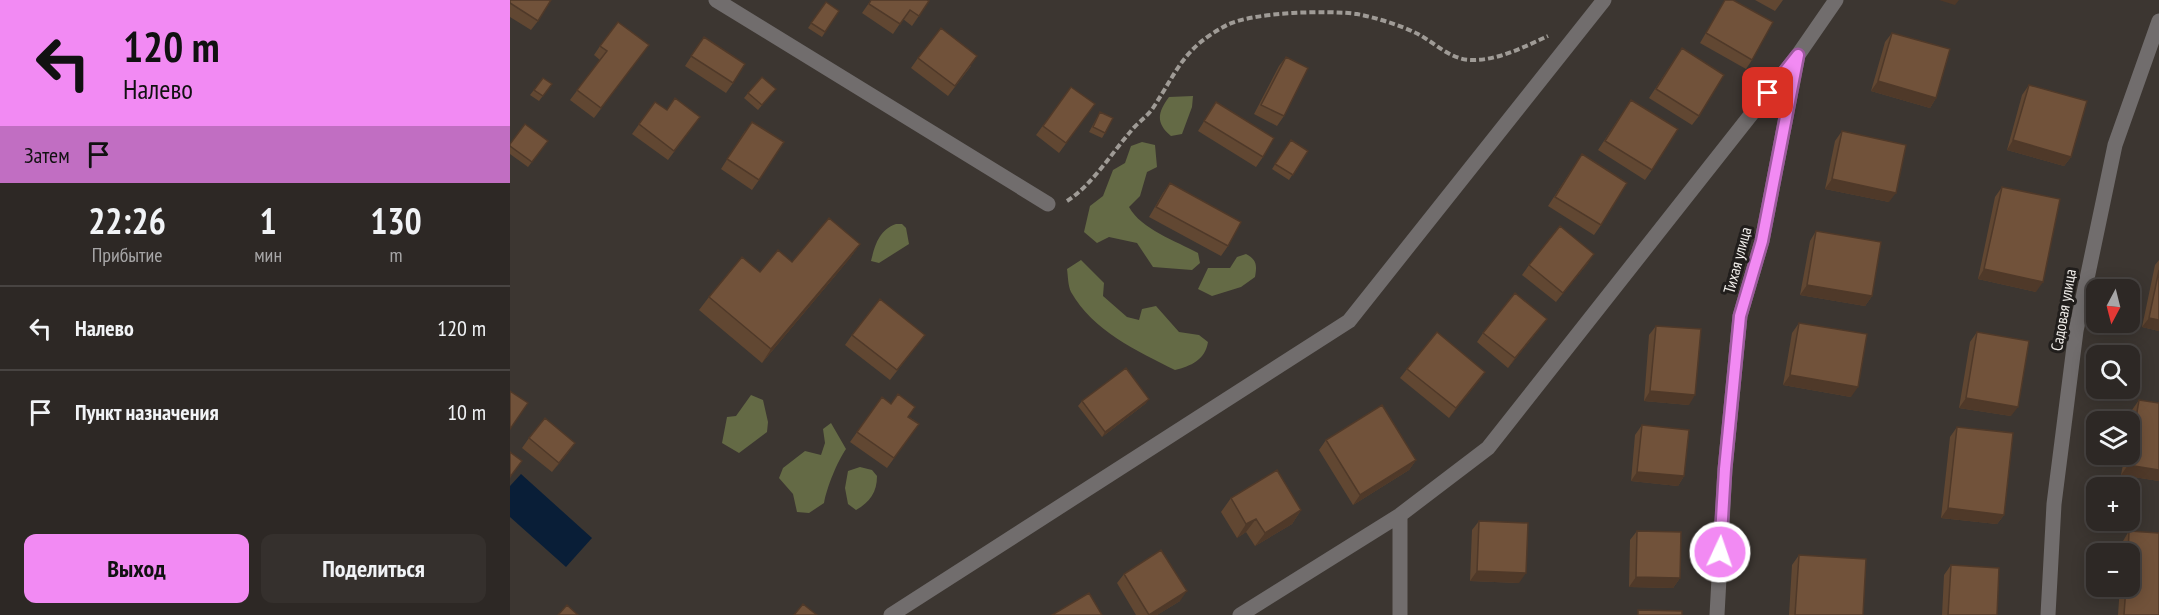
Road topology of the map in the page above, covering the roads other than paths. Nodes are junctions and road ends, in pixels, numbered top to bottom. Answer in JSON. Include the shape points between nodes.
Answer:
{"nodes":[{"id":1,"x":716,"y":0,"type":"edge"},
{"id":2,"x":1604,"y":0,"type":"edge"},
{"id":3,"x":1836,"y":0,"type":"edge"},
{"id":4,"x":2159,"y":21,"type":"edge"},
{"id":5,"x":1798,"y":55,"type":"junction"},
{"id":6,"x":1048,"y":204,"type":"road end"},
{"id":7,"x":1400,"y":515,"type":"junction"},
{"id":8,"x":891,"y":615,"type":"edge"},
{"id":9,"x":1240,"y":615,"type":"edge"},
{"id":10,"x":1400,"y":615,"type":"edge"},
{"id":11,"x":1717,"y":615,"type":"edge"},
{"id":12,"x":2048,"y":615,"type":"edge"}],
"edges":[{"from":1,"to":6,"type":"street"},
{"from":2,"to":8,"type":"street","via":[[1349,321]]},
{"from":3,"to":5,"type":"street","name":"Тихая улица"},
{"from":4,"to":12,"type":"street","name":"Садовая улица","via":[[2115,145],[2076,331],[2054,504]]},
{"from":5,"to":7,"type":"street","via":[[1488,448]]},
{"from":5,"to":11,"type":"street","name":"Тихая улица","via":[[1762,241],[1740,316],[1725,469]]},
{"from":7,"to":9,"type":"street"},
{"from":7,"to":10,"type":"street"}]}
